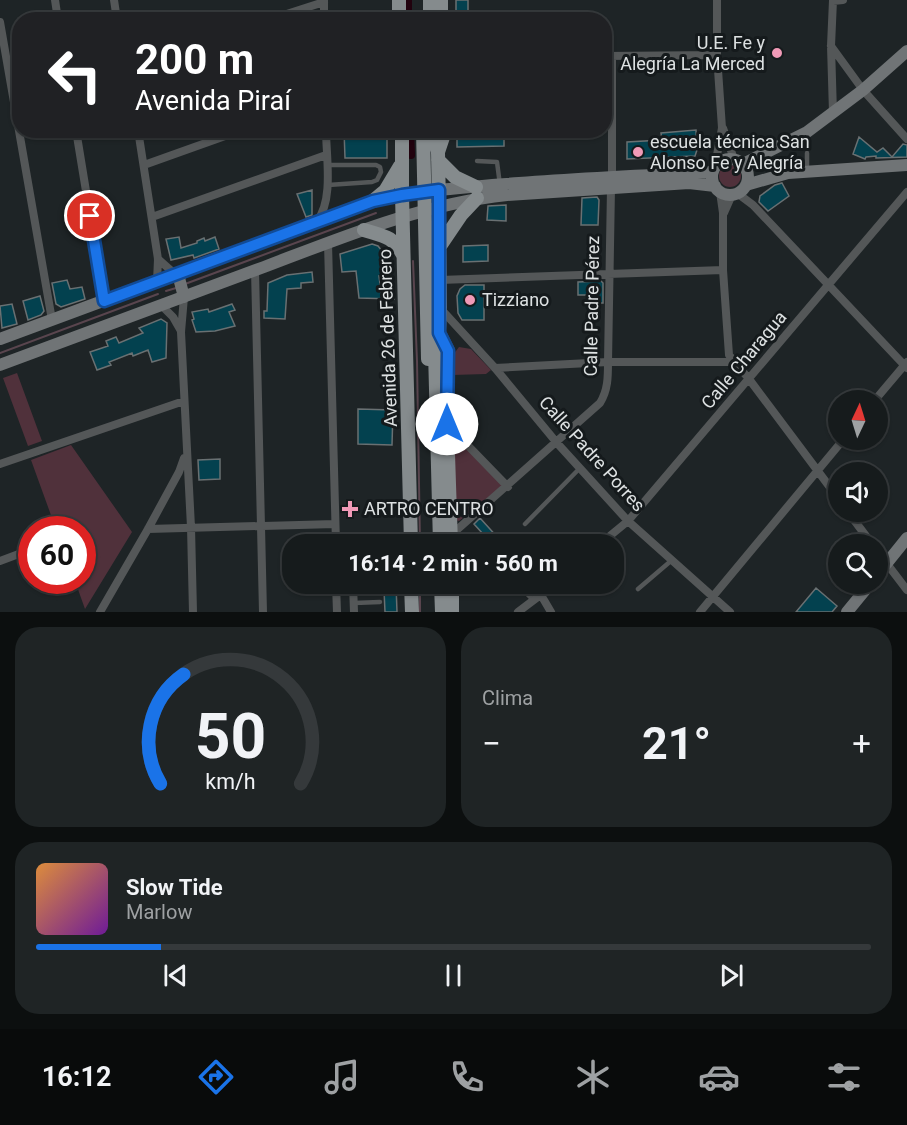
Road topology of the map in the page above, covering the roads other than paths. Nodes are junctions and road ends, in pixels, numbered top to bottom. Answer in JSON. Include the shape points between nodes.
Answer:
{"nodes":[{"id":1,"x":717,"y":0,"type":"edge"},
{"id":2,"x":833,"y":0,"type":"edge"},
{"id":3,"x":843,"y":0,"type":"edge"},
{"id":4,"x":324,"y":1,"type":"edge"},
{"id":5,"x":292,"y":12,"type":"edge"},
{"id":6,"x":0,"y":22,"type":"edge"},
{"id":7,"x":831,"y":46,"type":"junction"},
{"id":8,"x":907,"y":51,"type":"edge"},
{"id":9,"x":612,"y":56,"type":"edge"},
{"id":10,"x":717,"y":56,"type":"junction"},
{"id":11,"x":863,"y":90,"type":"junction"},
{"id":12,"x":12,"y":91,"type":"edge"},
{"id":13,"x":833,"y":113,"type":"junction"},
{"id":14,"x":722,"y":128,"type":"junction"},
{"id":15,"x":807,"y":132,"type":"junction"},
{"id":16,"x":20,"y":138,"type":"edge"},
{"id":17,"x":77,"y":138,"type":"edge"},
{"id":18,"x":139,"y":138,"type":"edge"},
{"id":19,"x":220,"y":138,"type":"edge"},
{"id":20,"x":326,"y":138,"type":"edge"},
{"id":21,"x":402,"y":138,"type":"edge"},
{"id":22,"x":423,"y":138,"type":"edge"},
{"id":23,"x":434,"y":138,"type":"edge"},
{"id":24,"x":443,"y":138,"type":"edge"},
{"id":25,"x":610,"y":138,"type":"edge"},
{"id":26,"x":907,"y":139,"type":"edge"},
{"id":27,"x":438,"y":156,"type":"junction"},
{"id":28,"x":326,"y":160,"type":"junction"},
{"id":29,"x":477,"y":161,"type":"dead end"},
{"id":30,"x":738,"y":161,"type":"junction"},
{"id":31,"x":403,"y":162,"type":"junction"},
{"id":32,"x":144,"y":165,"type":"junction"},
{"id":33,"x":907,"y":165,"type":"edge"},
{"id":34,"x":714,"y":169,"type":"junction"},
{"id":35,"x":807,"y":172,"type":"junction"},
{"id":36,"x":611,"y":182,"type":"junction"},
{"id":37,"x":500,"y":184,"type":"junction"},
{"id":38,"x":327,"y":185,"type":"junction"},
{"id":39,"x":439,"y":190,"type":"junction"},
{"id":40,"x":732,"y":190,"type":"junction"},
{"id":41,"x":424,"y":192,"type":"junction"},
{"id":42,"x":477,"y":192,"type":"junction"},
{"id":43,"x":907,"y":192,"type":"edge"},
{"id":44,"x":327,"y":195,"type":"junction"},
{"id":45,"x":402,"y":195,"type":"junction"},
{"id":46,"x":373,"y":201,"type":"junction"},
{"id":47,"x":439,"y":206,"type":"junction"},
{"id":48,"x":425,"y":210,"type":"junction"},
{"id":49,"x":346,"y":211,"type":"junction"},
{"id":50,"x":152,"y":217,"type":"junction"},
{"id":51,"x":403,"y":217,"type":"junction"},
{"id":52,"x":315,"y":222,"type":"junction"},
{"id":53,"x":364,"y":230,"type":"junction"},
{"id":54,"x":328,"y":243,"type":"junction"},
{"id":55,"x":440,"y":246,"type":"junction"},
{"id":56,"x":404,"y":255,"type":"junction"},
{"id":57,"x":158,"y":259,"type":"junction"},
{"id":58,"x":255,"y":270,"type":"junction"},
{"id":59,"x":723,"y":270,"type":"junction"},
{"id":60,"x":609,"y":273,"type":"junction"},
{"id":61,"x":179,"y":274,"type":"junction"},
{"id":62,"x":440,"y":280,"type":"junction"},
{"id":63,"x":152,"y":284,"type":"junction"},
{"id":64,"x":829,"y":285,"type":"junction"},
{"id":65,"x":190,"y":295,"type":"junction"},
{"id":66,"x":104,"y":301,"type":"junction"},
{"id":67,"x":157,"y":306,"type":"junction"},
{"id":68,"x":440,"y":307,"type":"junction"},
{"id":69,"x":52,"y":320,"type":"junction"},
{"id":70,"x":181,"y":332,"type":"junction"},
{"id":71,"x":439,"y":333,"type":"junction"},
{"id":72,"x":0,"y":339,"type":"edge"},
{"id":73,"x":608,"y":362,"type":"junction"},
{"id":74,"x":733,"y":362,"type":"junction"},
{"id":75,"x":0,"y":365,"type":"edge"},
{"id":76,"x":906,"y":365,"type":"edge"},
{"id":77,"x":495,"y":368,"type":"junction"},
{"id":78,"x":749,"y":379,"type":"junction"},
{"id":79,"x":884,"y":390,"type":"edge"},
{"id":80,"x":184,"y":401,"type":"junction"},
{"id":81,"x":447,"y":424,"type":"junction"},
{"id":82,"x":448,"y":443,"type":"junction"},
{"id":83,"x":557,"y":443,"type":"junction"},
{"id":84,"x":835,"y":450,"type":"edge"},
{"id":85,"x":186,"y":452,"type":"junction"},
{"id":86,"x":0,"y":464,"type":"edge"},
{"id":87,"x":580,"y":468,"type":"junction"},
{"id":88,"x":818,"y":470,"type":"junction"},
{"id":89,"x":438,"y":475,"type":"junction"},
{"id":90,"x":828,"y":484,"type":"edge"},
{"id":91,"x":508,"y":487,"type":"junction"},
{"id":92,"x":628,"y":520,"type":"junction"},
{"id":93,"x":335,"y":524,"type":"junction"},
{"id":94,"x":525,"y":525,"type":"dead end"},
{"id":95,"x":260,"y":526,"type":"junction"},
{"id":96,"x":191,"y":527,"type":"junction"},
{"id":97,"x":148,"y":528,"type":"junction"},
{"id":98,"x":336,"y":534,"type":"edge"},
{"id":99,"x":411,"y":534,"type":"edge"},
{"id":100,"x":432,"y":534,"type":"edge"},
{"id":101,"x":447,"y":534,"type":"edge"},
{"id":102,"x":448,"y":534,"type":"edge"},
{"id":103,"x":456,"y":534,"type":"edge"},
{"id":104,"x":612,"y":534,"type":"edge"},
{"id":105,"x":907,"y":538,"type":"edge"},
{"id":106,"x":18,"y":554,"type":"edge"},
{"id":107,"x":672,"y":560,"type":"junction"},
{"id":108,"x":0,"y":561,"type":"edge"},
{"id":109,"x":888,"y":562,"type":"edge"},
{"id":110,"x":888,"y":566,"type":"edge"},
{"id":111,"x":638,"y":589,"type":"dead end"},
{"id":112,"x":907,"y":590,"type":"edge"},
{"id":113,"x":336,"y":594,"type":"edge"},
{"id":114,"x":411,"y":594,"type":"edge"},
{"id":115,"x":433,"y":594,"type":"edge"},
{"id":116,"x":441,"y":594,"type":"edge"},
{"id":117,"x":452,"y":594,"type":"edge"},
{"id":118,"x":531,"y":594,"type":"edge"},
{"id":119,"x":542,"y":594,"type":"edge"},
{"id":120,"x":862,"y":594,"type":"edge"},
{"id":121,"x":713,"y":597,"type":"junction"},
{"id":122,"x":537,"y":598,"type":"junction"},
{"id":123,"x":380,"y":602,"type":"dead end"},
{"id":124,"x":354,"y":607,"type":"edge"},
{"id":125,"x":100,"y":612,"type":"edge"},
{"id":126,"x":193,"y":612,"type":"edge"},
{"id":127,"x":263,"y":612,"type":"edge"},
{"id":128,"x":337,"y":612,"type":"edge"},
{"id":129,"x":412,"y":612,"type":"edge"},
{"id":130,"x":434,"y":612,"type":"edge"},
{"id":131,"x":442,"y":612,"type":"edge"},
{"id":132,"x":452,"y":612,"type":"edge"},
{"id":133,"x":518,"y":612,"type":"edge"},
{"id":134,"x":551,"y":612,"type":"edge"},
{"id":135,"x":700,"y":612,"type":"edge"},
{"id":136,"x":729,"y":612,"type":"edge"},
{"id":137,"x":847,"y":612,"type":"edge"}],
"edges":[{"from":1,"to":10,"type":"street"},
{"from":2,"to":3,"type":"street"},
{"from":2,"to":7,"type":"street"},
{"from":4,"to":5,"type":"street"},
{"from":6,"to":12,"type":"street"},
{"from":7,"to":11,"type":"street"},
{"from":7,"to":13,"type":"street"},
{"from":8,"to":11,"type":"street"},
{"from":9,"to":10,"type":"street"},
{"from":10,"to":14,"type":"street"},
{"from":11,"to":13,"type":"street"},
{"from":11,"to":26,"type":"street"},
{"from":13,"to":15,"type":"street"},
{"from":14,"to":30,"type":"street"},
{"from":14,"to":34,"type":"street"},
{"from":15,"to":30,"type":"street"},
{"from":15,"to":35,"type":"lane"},
{"from":16,"to":69,"type":"street"},
{"from":17,"to":66,"type":"street"},
{"from":18,"to":32,"type":"street"},
{"from":19,"to":32,"type":"street"},
{"from":20,"to":28,"type":"street"},
{"from":21,"to":31,"type":"main road","name":"Avenida 26 de Febrero"},
{"from":22,"to":41,"type":"main road"},
{"from":23,"to":27,"type":"main road"},
{"from":24,"to":27,"type":"main road"},
{"from":25,"to":36,"type":"street","name":"Calle Padre Pérez"},
{"from":27,"to":39,"type":"main road"},
{"from":27,"to":42,"type":"main road","via":[[455,177]]},
{"from":28,"to":38,"type":"street"},
{"from":28,"to":38,"type":"lane","via":[[376,165],[381,172],[372,182]]},
{"from":28,"to":50,"type":"street"},
{"from":29,"to":37,"type":"lane","via":[[498,164]]},
{"from":30,"to":34,"type":"street","via":[[723,160]]},
{"from":30,"to":40,"type":"street","via":[[748,172]]},
{"from":31,"to":45,"type":"main road","name":"Avenida 26 de Febrero"},
{"from":31,"to":46,"type":"main road","via":[[385,191]]},
{"from":32,"to":50,"type":"street"},
{"from":33,"to":35,"type":"street"},
{"from":34,"to":36,"type":"street"},
{"from":34,"to":40,"type":"street"},
{"from":35,"to":40,"type":"street","via":[[783,174]]},
{"from":36,"to":37,"type":"street"},
{"from":36,"to":40,"type":"street","via":[[689,183]]},
{"from":36,"to":42,"type":"street"},
{"from":36,"to":60,"type":"street","name":"Calle Padre Pérez"},
{"from":37,"to":42,"type":"street"},
{"from":38,"to":44,"type":"street"},
{"from":39,"to":41,"type":"street"},
{"from":39,"to":42,"type":"street"},
{"from":39,"to":47,"type":"main road"},
{"from":40,"to":59,"type":"street","via":[[723,213]]},
{"from":40,"to":64,"type":"street","via":[[753,205]]},
{"from":41,"to":45,"type":"street"},
{"from":41,"to":48,"type":"main road"},
{"from":42,"to":47,"type":"street"},
{"from":42,"to":55,"type":"main road"},
{"from":43,"to":64,"type":"street","name":"Calle Charagua"},
{"from":44,"to":49,"type":"street","via":[[334,207]]},
{"from":44,"to":52,"type":"street","via":[[324,210]]},
{"from":45,"to":46,"type":"street"},
{"from":45,"to":51,"type":"main road","name":"Avenida 26 de Febrero"},
{"from":46,"to":49,"type":"street"},
{"from":47,"to":48,"type":"street"},
{"from":47,"to":55,"type":"main road"},
{"from":48,"to":51,"type":"street"},
{"from":48,"to":100,"type":"main road"},
{"from":49,"to":52,"type":"street"},
{"from":50,"to":57,"type":"street"},
{"from":51,"to":53,"type":"street"},
{"from":51,"to":56,"type":"main road","name":"Avenida 26 de Febrero"},
{"from":52,"to":61,"type":"street"},
{"from":53,"to":54,"type":"street"},
{"from":53,"to":56,"type":"main road","via":[[390,238]]},
{"from":54,"to":58,"type":"street"},
{"from":54,"to":93,"type":"street"},
{"from":55,"to":62,"type":"main road"},
{"from":56,"to":99,"type":"main road","name":"Avenida 26 de Febrero"},
{"from":57,"to":61,"type":"street"},
{"from":57,"to":63,"type":"street"},
{"from":58,"to":65,"type":"street"},
{"from":58,"to":95,"type":"street"},
{"from":59,"to":60,"type":"street"},
{"from":59,"to":74,"type":"street","via":[[727,349]]},
{"from":60,"to":62,"type":"street"},
{"from":60,"to":73,"type":"street","name":"Calle Padre Pérez"},
{"from":61,"to":63,"type":"street"},
{"from":61,"to":65,"type":"street"},
{"from":62,"to":68,"type":"main road"},
{"from":63,"to":66,"type":"street"},
{"from":63,"to":67,"type":"street","via":[[161,292]]},
{"from":64,"to":76,"type":"street"},
{"from":64,"to":78,"type":"street","name":"Calle Charagua"},
{"from":65,"to":67,"type":"street"},
{"from":65,"to":70,"type":"street"},
{"from":66,"to":69,"type":"street"},
{"from":67,"to":70,"type":"street","via":[[174,317]]},
{"from":67,"to":75,"type":"street"},
{"from":68,"to":71,"type":"main road"},
{"from":68,"to":77,"type":"street","name":"Calle Padre Porres"},
{"from":69,"to":72,"type":"street"},
{"from":70,"to":80,"type":"street"},
{"from":71,"to":81,"type":"main road","via":[[448,351]]},
{"from":71,"to":89,"type":"main road","via":[[435,351]]},
{"from":73,"to":74,"type":"street"},
{"from":73,"to":77,"type":"street"},
{"from":73,"to":83,"type":"street","name":"Calle Padre Pérez","via":[[608,383],[600,403]]},
{"from":74,"to":78,"type":"street"},
{"from":76,"to":79,"type":"street"},
{"from":77,"to":83,"type":"street","name":"Calle Padre Porres"},
{"from":78,"to":88,"type":"street"},
{"from":78,"to":92,"type":"street","name":"Calle Charagua"},
{"from":80,"to":85,"type":"street"},
{"from":80,"to":86,"type":"street"},
{"from":81,"to":82,"type":"main road"},
{"from":81,"to":91,"type":"street"},
{"from":82,"to":89,"type":"main road"},
{"from":82,"to":102,"type":"main road"},
{"from":83,"to":87,"type":"street","name":"Calle Padre Porres"},
{"from":83,"to":91,"type":"street","name":"Calle Padre Pérez"},
{"from":84,"to":88,"type":"street"},
{"from":85,"to":96,"type":"street"},
{"from":85,"to":97,"type":"street"},
{"from":87,"to":92,"type":"street","name":"Calle Padre Porres"},
{"from":87,"to":94,"type":"lane"},
{"from":88,"to":90,"type":"street"},
{"from":88,"to":121,"type":"street"},
{"from":89,"to":101,"type":"main road"},
{"from":91,"to":103,"type":"street","name":"Calle Padre Pérez"},
{"from":92,"to":104,"type":"street","name":"Calle Charagua"},
{"from":92,"to":107,"type":"street","name":"Calle Padre Porres"},
{"from":93,"to":95,"type":"street"},
{"from":93,"to":98,"type":"street"},
{"from":95,"to":96,"type":"street"},
{"from":95,"to":127,"type":"street"},
{"from":96,"to":97,"type":"street"},
{"from":96,"to":126,"type":"street"},
{"from":97,"to":125,"type":"street"},
{"from":105,"to":109,"type":"street"},
{"from":106,"to":108,"type":"street"},
{"from":107,"to":111,"type":"lane"},
{"from":107,"to":121,"type":"street","name":"Calle Padre Porres"},
{"from":110,"to":112,"type":"street"},
{"from":113,"to":128,"type":"street"},
{"from":114,"to":129,"type":"main road"},
{"from":115,"to":130,"type":"main road"},
{"from":116,"to":131,"type":"main road"},
{"from":117,"to":132,"type":"main road"},
{"from":118,"to":122,"type":"lane"},
{"from":119,"to":122,"type":"street"},
{"from":120,"to":137,"type":"street"},
{"from":121,"to":135,"type":"street"},
{"from":121,"to":136,"type":"street","name":"Calle Padre Porres"},
{"from":122,"to":133,"type":"street"},
{"from":122,"to":134,"type":"street"},
{"from":123,"to":124,"type":"lane"}]}
